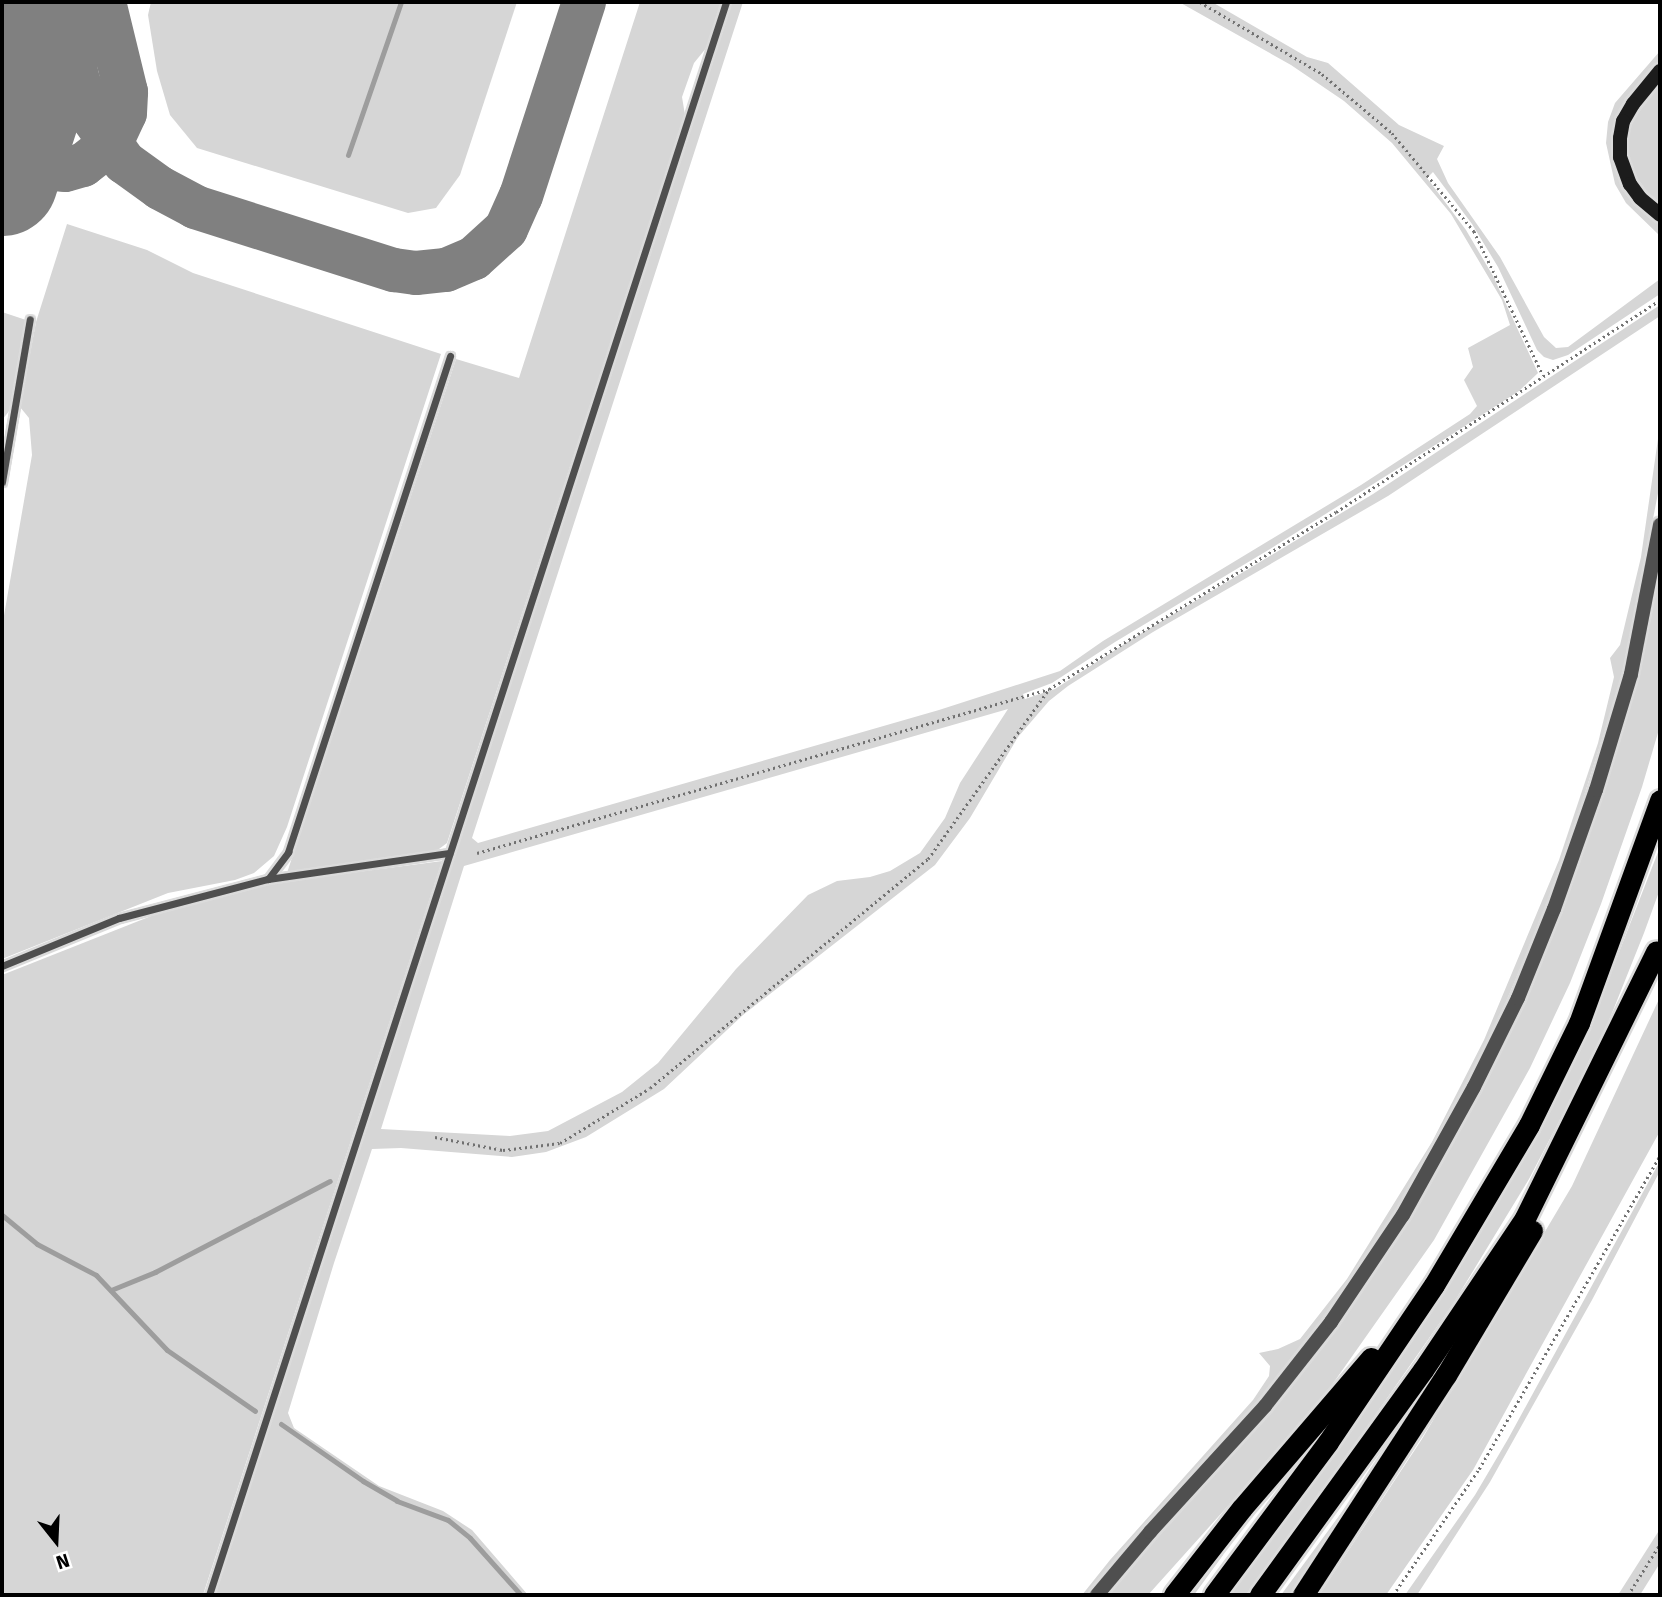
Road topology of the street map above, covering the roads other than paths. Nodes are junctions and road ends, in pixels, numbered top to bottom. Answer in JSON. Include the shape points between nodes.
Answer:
{"nodes":[{"id":1,"x":726,"y":2,"type":"edge"},
{"id":2,"x":1660,"y":71,"type":"edge"},
{"id":3,"x":1660,"y":215,"type":"edge"},
{"id":4,"x":30,"y":319,"type":"dead end"},
{"id":5,"x":450,"y":355,"type":"dead end"},
{"id":6,"x":2,"y":482,"type":"edge"},
{"id":7,"x":1660,"y":526,"type":"edge"},
{"id":8,"x":1660,"y":800,"type":"edge"},
{"id":9,"x":449,"y":853,"type":"junction"},
{"id":10,"x":268,"y":878,"type":"junction"},
{"id":11,"x":1658,"y":946,"type":"edge"},
{"id":12,"x":2,"y":966,"type":"edge"},
{"id":13,"x":1434,"y":1284,"type":"junction"},
{"id":14,"x":209,"y":1595,"type":"edge"},
{"id":15,"x":1097,"y":1595,"type":"edge"},
{"id":16,"x":1174,"y":1595,"type":"edge"},
{"id":17,"x":1214,"y":1595,"type":"edge"},
{"id":18,"x":1260,"y":1595,"type":"edge"},
{"id":19,"x":1303,"y":1595,"type":"edge"}],
"edges":[{"from":1,"to":9,"type":"lane"},
{"from":2,"to":3,"type":"street","via":[[1633,104],[1620,138],[1623,171],[1640,198]]},
{"from":4,"to":6,"type":"lane"},
{"from":5,"to":10,"type":"lane","via":[[288,852]]},
{"from":7,"to":15,"type":"street","via":[[1631,674],[1596,790],[1528,972],[1474,1087],[1403,1215],[1331,1322],[1265,1406]]},
{"from":8,"to":13,"type":"highway","via":[[1579,1023],[1529,1125]]},
{"from":9,"to":10,"type":"lane"},
{"from":9,"to":14,"type":"lane"},
{"from":10,"to":12,"type":"lane","via":[[119,918]]},
{"from":11,"to":18,"type":"highway","via":[[1525,1218],[1423,1370]]},
{"from":11,"to":19,"type":"highway","via":[[1610,1073],[1529,1237],[1383,1476]]},
{"from":13,"to":16,"type":"highway","via":[[1242,1508]]},
{"from":13,"to":17,"type":"highway","via":[[1328,1442]]}]}
